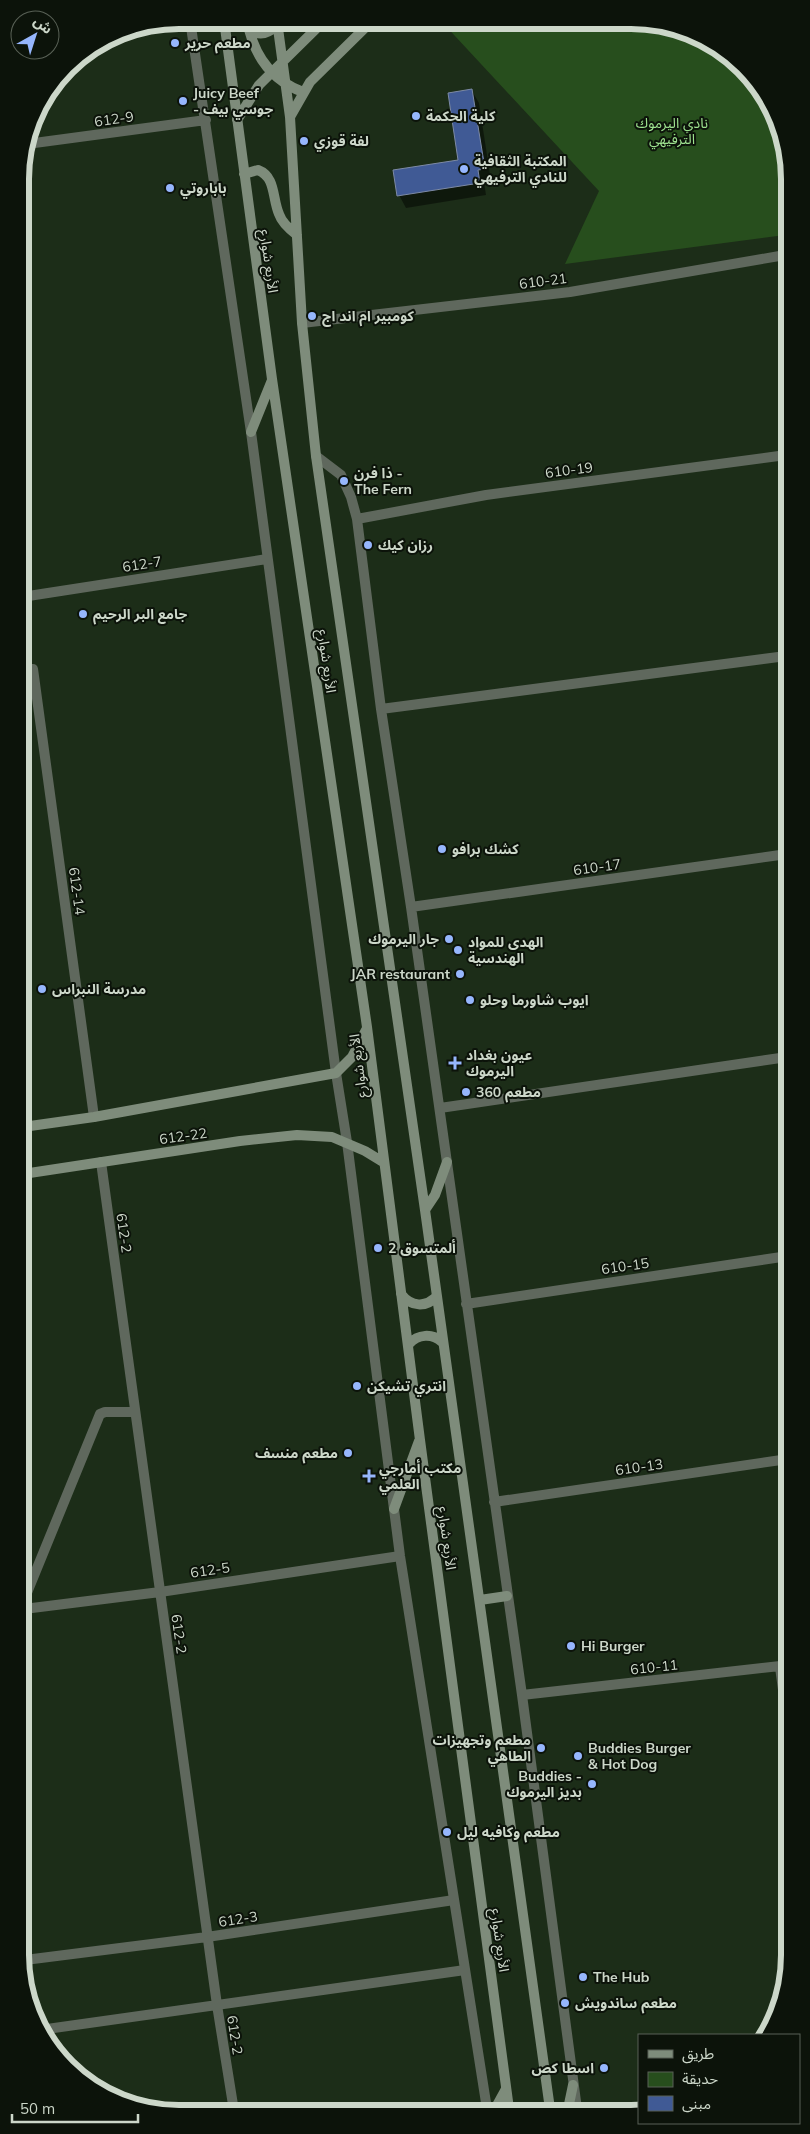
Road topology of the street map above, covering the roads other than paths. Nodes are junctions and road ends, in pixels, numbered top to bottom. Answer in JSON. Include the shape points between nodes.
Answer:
{"nodes":[{"id":1,"x":191,"y":29,"type":"edge"},
{"id":2,"x":225,"y":29,"type":"edge"},
{"id":3,"x":249,"y":29,"type":"edge"},
{"id":4,"x":253,"y":29,"type":"edge"},
{"id":5,"x":272,"y":29,"type":"edge"},
{"id":6,"x":278,"y":29,"type":"edge"},
{"id":7,"x":315,"y":29,"type":"edge"},
{"id":8,"x":364,"y":29,"type":"edge"},
{"id":9,"x":282,"y":60,"type":"junction"},
{"id":10,"x":271,"y":72,"type":"junction"},
{"id":11,"x":286,"y":84,"type":"junction"},
{"id":12,"x":303,"y":92,"type":"junction"},
{"id":13,"x":290,"y":116,"type":"junction"},
{"id":14,"x":206,"y":120,"type":"junction"},
{"id":15,"x":238,"y":120,"type":"junction"},
{"id":16,"x":33,"y":143,"type":"edge"},
{"id":17,"x":244,"y":174,"type":"junction"},
{"id":18,"x":297,"y":235,"type":"junction"},
{"id":19,"x":781,"y":255,"type":"edge"},
{"id":20,"x":302,"y":324,"type":"junction"},
{"id":21,"x":272,"y":379,"type":"junction"},
{"id":22,"x":251,"y":432,"type":"junction"},
{"id":23,"x":316,"y":456,"type":"junction"},
{"id":24,"x":781,"y":457,"type":"edge"},
{"id":25,"x":357,"y":520,"type":"junction"},
{"id":26,"x":267,"y":559,"type":"junction"},
{"id":27,"x":29,"y":596,"type":"edge"},
{"id":28,"x":781,"y":657,"type":"edge"},
{"id":29,"x":29,"y":683,"type":"edge"},
{"id":30,"x":381,"y":709,"type":"junction"},
{"id":31,"x":781,"y":855,"type":"edge"},
{"id":32,"x":412,"y":907,"type":"junction"},
{"id":33,"x":367,"y":1027,"type":"junction"},
{"id":34,"x":781,"y":1058,"type":"edge"},
{"id":35,"x":336,"y":1073,"type":"junction"},
{"id":36,"x":440,"y":1108,"type":"junction"},
{"id":37,"x":94,"y":1117,"type":"junction"},
{"id":38,"x":29,"y":1126,"type":"edge"},
{"id":39,"x":347,"y":1142,"type":"junction"},
{"id":40,"x":101,"y":1162,"type":"junction"},
{"id":41,"x":383,"y":1162,"type":"junction"},
{"id":42,"x":447,"y":1162,"type":"junction"},
{"id":43,"x":29,"y":1173,"type":"edge"},
{"id":44,"x":425,"y":1210,"type":"junction"},
{"id":45,"x":781,"y":1257,"type":"edge"},
{"id":46,"x":401,"y":1294,"type":"junction"},
{"id":47,"x":437,"y":1296,"type":"junction"},
{"id":48,"x":466,"y":1304,"type":"junction"},
{"id":49,"x":442,"y":1342,"type":"junction"},
{"id":50,"x":409,"y":1344,"type":"junction"},
{"id":51,"x":135,"y":1412,"type":"junction"},
{"id":52,"x":420,"y":1440,"type":"junction"},
{"id":53,"x":781,"y":1460,"type":"edge"},
{"id":54,"x":494,"y":1502,"type":"junction"},
{"id":55,"x":394,"y":1509,"type":"junction"},
{"id":56,"x":400,"y":1556,"type":"junction"},
{"id":57,"x":29,"y":1588,"type":"edge"},
{"id":58,"x":160,"y":1592,"type":"junction"},
{"id":59,"x":507,"y":1596,"type":"junction"},
{"id":60,"x":480,"y":1600,"type":"junction"},
{"id":61,"x":29,"y":1608,"type":"edge"},
{"id":62,"x":781,"y":1666,"type":"edge"},
{"id":63,"x":522,"y":1695,"type":"junction"},
{"id":64,"x":454,"y":1900,"type":"junction"},
{"id":65,"x":207,"y":1937,"type":"junction"},
{"id":66,"x":29,"y":1959,"type":"edge"},
{"id":67,"x":465,"y":1970,"type":"junction"},
{"id":68,"x":216,"y":2005,"type":"junction"},
{"id":69,"x":48,"y":2029,"type":"edge"},
{"id":70,"x":573,"y":2085,"type":"junction"},
{"id":71,"x":506,"y":2089,"type":"junction"},
{"id":72,"x":233,"y":2105,"type":"edge"},
{"id":73,"x":486,"y":2105,"type":"edge"},
{"id":74,"x":497,"y":2105,"type":"edge"},
{"id":75,"x":508,"y":2105,"type":"edge"},
{"id":76,"x":549,"y":2105,"type":"edge"},
{"id":77,"x":569,"y":2105,"type":"edge"},
{"id":78,"x":576,"y":2105,"type":"edge"}],
"edges":[{"from":1,"to":14,"type":"street"},
{"from":2,"to":15,"type":"main road","name":"الأربع شوارع"},
{"from":3,"to":10,"type":"main road","via":[[261,60]]},
{"from":4,"to":5,"type":"main road","via":[[259,34]]},
{"from":6,"to":9,"type":"main road","name":"الأربع شوارع"},
{"from":7,"to":9,"type":"main road"},
{"from":8,"to":12,"type":"main road"},
{"from":9,"to":10,"type":"main road"},
{"from":9,"to":11,"type":"main road","name":"الأربع شوارع"},
{"from":10,"to":11,"type":"main road"},
{"from":10,"to":15,"type":"main road","via":[[259,85]]},
{"from":11,"to":12,"type":"main road"},
{"from":11,"to":13,"type":"main road","name":"الأربع شوارع"},
{"from":12,"to":13,"type":"main road"},
{"from":13,"to":18,"type":"main road","name":"الأربع شوارع"},
{"from":14,"to":16,"type":"street","name":"612-9"},
{"from":14,"to":22,"type":"street"},
{"from":15,"to":17,"type":"main road","name":"الأربع شوارع"},
{"from":17,"to":18,"type":"main road","via":[[258,170],[268,176],[278,213]]},
{"from":17,"to":21,"type":"main road","name":"الأربع شوارع"},
{"from":18,"to":20,"type":"main road","name":"الأربع شوارع"},
{"from":19,"to":20,"type":"street","name":"610-21","via":[[570,292]]},
{"from":20,"to":23,"type":"main road","name":"الأربع شوارع"},
{"from":21,"to":22,"type":"main road"},
{"from":21,"to":33,"type":"main road","name":"الأربع شوارع"},
{"from":22,"to":26,"type":"street"},
{"from":23,"to":25,"type":"street","via":[[341,475]]},
{"from":23,"to":44,"type":"main road","name":"الأربع شوارع"},
{"from":24,"to":25,"type":"street","name":"610-19","via":[[486,495]]},
{"from":25,"to":30,"type":"street"},
{"from":26,"to":27,"type":"street","name":"612-7"},
{"from":26,"to":35,"type":"street"},
{"from":28,"to":30,"type":"street"},
{"from":29,"to":37,"type":"street","name":"612-14"},
{"from":30,"to":32,"type":"street"},
{"from":31,"to":32,"type":"street","name":"610-17"},
{"from":32,"to":36,"type":"street"},
{"from":33,"to":35,"type":"main road","via":[[352,1058]]},
{"from":33,"to":41,"type":"main road","name":"الأربع شوارع"},
{"from":34,"to":36,"type":"street"},
{"from":35,"to":37,"type":"main road"},
{"from":35,"to":39,"type":"street"},
{"from":36,"to":42,"type":"street"},
{"from":37,"to":38,"type":"main road"},
{"from":39,"to":40,"type":"main road","name":"612-22","via":[[332,1137],[297,1135],[240,1140]]},
{"from":39,"to":41,"type":"main road","name":"612-22"},
{"from":39,"to":55,"type":"street"},
{"from":40,"to":43,"type":"main road","name":"612-22"},
{"from":40,"to":51,"type":"street","name":"612-2"},
{"from":41,"to":46,"type":"main road","name":"الأربع شوارع"},
{"from":42,"to":44,"type":"main road","via":[[435,1195]]},
{"from":42,"to":48,"type":"street"},
{"from":44,"to":47,"type":"main road","name":"الأربع شوارع"},
{"from":45,"to":48,"type":"street","name":"610-15"},
{"from":46,"to":47,"type":"main road","via":[[408,1302],[419,1305],[429,1303]]},
{"from":46,"to":50,"type":"main road","name":"الأربع شوارع"},
{"from":47,"to":49,"type":"main road","name":"الأربع شوارع"},
{"from":48,"to":54,"type":"street"},
{"from":49,"to":50,"type":"main road","via":[[425,1336]]},
{"from":49,"to":60,"type":"main road","name":"الأربع شوارع"},
{"from":50,"to":52,"type":"main road","name":"الأربع شوارع"},
{"from":51,"to":57,"type":"street","via":[[100,1414]]},
{"from":51,"to":58,"type":"street","name":"612-2"},
{"from":52,"to":55,"type":"main road"},
{"from":52,"to":71,"type":"main road","name":"الأربع شوارع"},
{"from":53,"to":54,"type":"street","name":"610-13"},
{"from":54,"to":59,"type":"street"},
{"from":55,"to":56,"type":"street"},
{"from":56,"to":58,"type":"street","name":"612-5"},
{"from":56,"to":64,"type":"street"},
{"from":58,"to":61,"type":"street","name":"612-5"},
{"from":58,"to":65,"type":"street","name":"612-2"},
{"from":59,"to":60,"type":"main road"},
{"from":59,"to":63,"type":"street"},
{"from":60,"to":76,"type":"main road","name":"الأربع شوارع"},
{"from":62,"to":63,"type":"street","name":"610-11"},
{"from":63,"to":70,"type":"street"},
{"from":64,"to":65,"type":"street","name":"612-3"},
{"from":64,"to":67,"type":"street"},
{"from":65,"to":66,"type":"street","name":"612-3"},
{"from":65,"to":68,"type":"street","name":"612-2"},
{"from":67,"to":68,"type":"street"},
{"from":67,"to":73,"type":"street"},
{"from":68,"to":69,"type":"street"},
{"from":68,"to":72,"type":"street","name":"612-2"},
{"from":70,"to":77,"type":"main road"},
{"from":70,"to":78,"type":"street"},
{"from":71,"to":74,"type":"main road"},
{"from":71,"to":75,"type":"main road","name":"الأربع شوارع"}]}
